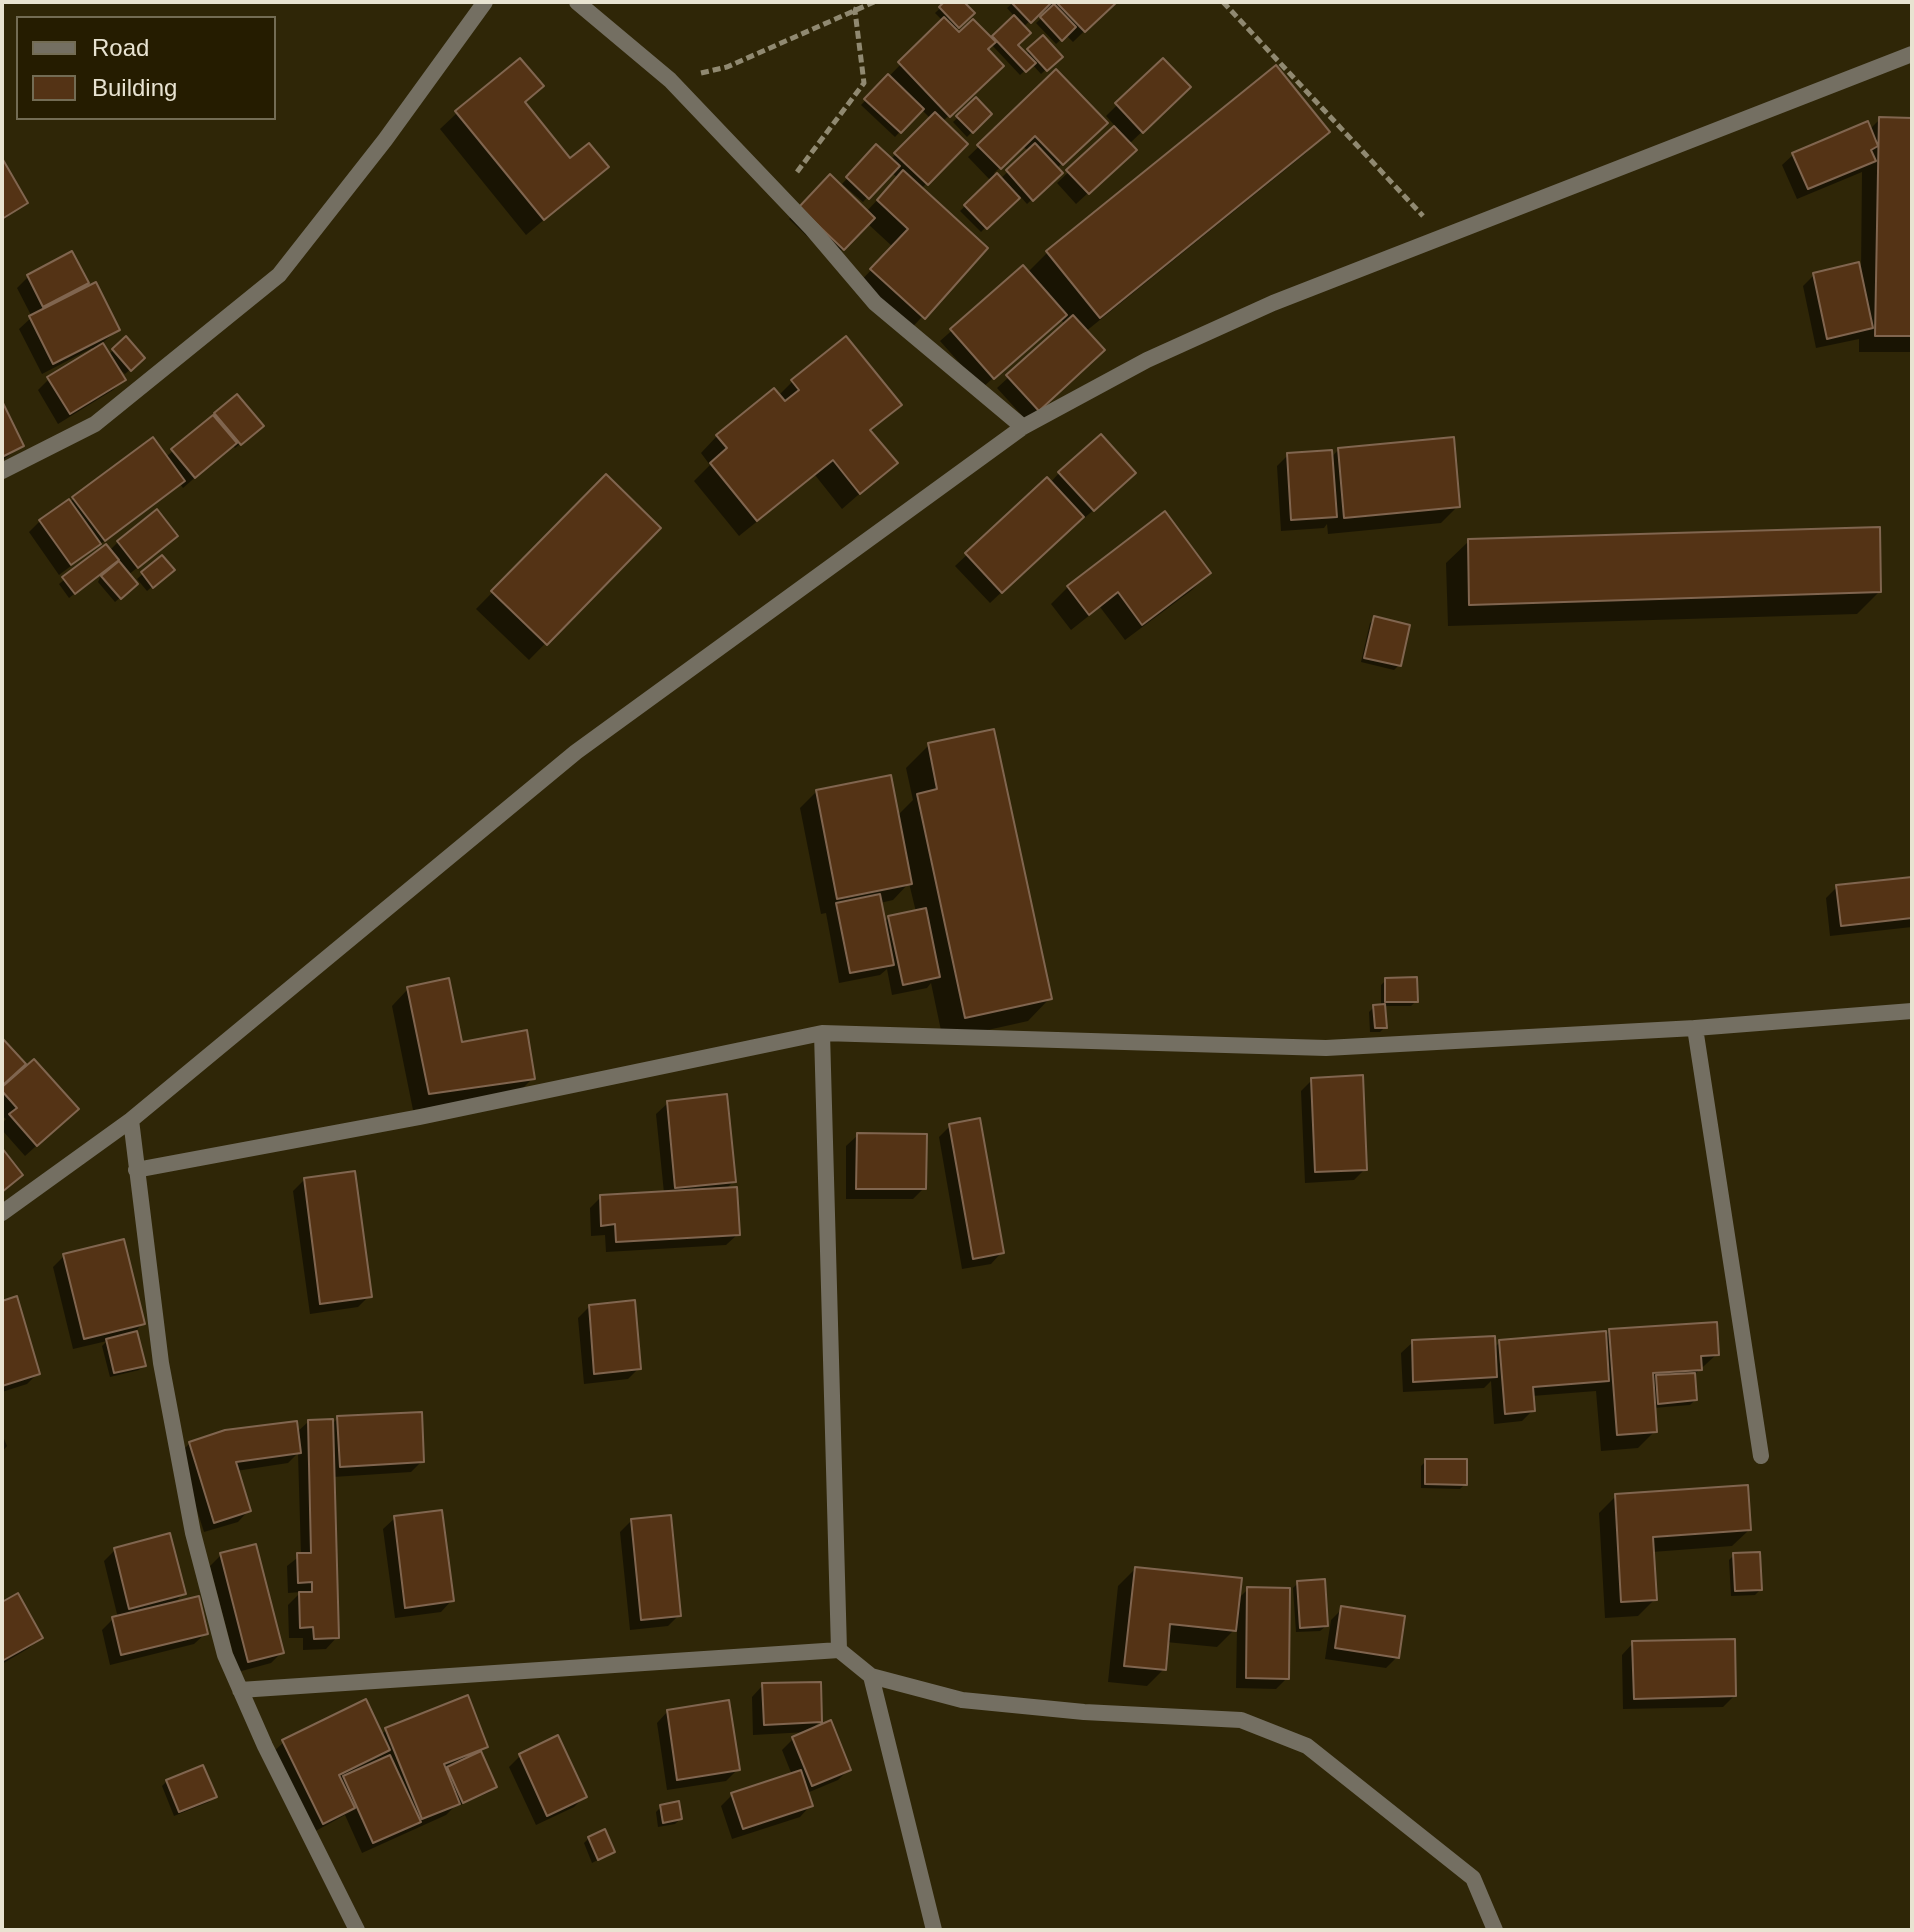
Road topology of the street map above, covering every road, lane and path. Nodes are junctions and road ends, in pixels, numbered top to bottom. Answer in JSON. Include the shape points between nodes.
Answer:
{"nodes":[{"id":1,"x":485,"y":2,"type":"edge"},
{"id":2,"x":577,"y":2,"type":"edge"},
{"id":3,"x":858,"y":2,"type":"edge"},
{"id":4,"x":874,"y":2,"type":"edge"},
{"id":5,"x":1223,"y":2,"type":"edge"},
{"id":6,"x":855,"y":11,"type":"junction"},
{"id":7,"x":1912,"y":54,"type":"edge"},
{"id":8,"x":670,"y":80,"type":"junction"},
{"id":9,"x":780,"y":195,"type":"junction"},
{"id":10,"x":1443,"y":237,"type":"junction"},
{"id":11,"x":1023,"y":427,"type":"junction"},
{"id":12,"x":2,"y":471,"type":"edge"},
{"id":13,"x":1912,"y":1011,"type":"edge"},
{"id":14,"x":1695,"y":1028,"type":"junction"},
{"id":15,"x":822,"y":1033,"type":"junction"},
{"id":16,"x":131,"y":1120,"type":"junction"},
{"id":17,"x":136,"y":1170,"type":"junction"},
{"id":18,"x":2,"y":1213,"type":"edge"},
{"id":19,"x":1761,"y":1456,"type":"dead end"},
{"id":20,"x":839,"y":1650,"type":"junction"},
{"id":21,"x":871,"y":1676,"type":"junction"},
{"id":22,"x":240,"y":1690,"type":"junction"},
{"id":23,"x":357,"y":1930,"type":"edge"},
{"id":24,"x":934,"y":1930,"type":"edge"},
{"id":25,"x":1495,"y":1930,"type":"edge"}],
"edges":[{"from":1,"to":12,"type":"street","via":[[279,275],[95,424]]},
{"from":2,"to":8,"type":"street"},
{"from":3,"to":6,"type":"path"},
{"from":4,"to":6,"type":"path"},
{"from":5,"to":10,"type":"path"},
{"from":6,"to":8,"type":"path","via":[[727,67]]},
{"from":6,"to":9,"type":"path","via":[[864,83]]},
{"from":7,"to":10,"type":"street"},
{"from":8,"to":9,"type":"street"},
{"from":9,"to":11,"type":"street","via":[[875,303]]},
{"from":10,"to":11,"type":"street","via":[[1273,303],[1147,360]]},
{"from":11,"to":16,"type":"street","via":[[576,752]]},
{"from":13,"to":14,"type":"street"},
{"from":14,"to":15,"type":"street","via":[[1326,1048]]},
{"from":14,"to":19,"type":"street"},
{"from":15,"to":17,"type":"street"},
{"from":15,"to":20,"type":"street"},
{"from":16,"to":17,"type":"street"},
{"from":16,"to":18,"type":"street"},
{"from":17,"to":22,"type":"street","via":[[161,1363],[193,1533],[225,1655]]},
{"from":20,"to":21,"type":"street"},
{"from":20,"to":22,"type":"street"},
{"from":21,"to":24,"type":"street"},
{"from":21,"to":25,"type":"street","via":[[962,1700],[1241,1720],[1307,1746],[1473,1878]]},
{"from":22,"to":23,"type":"street"}]}
